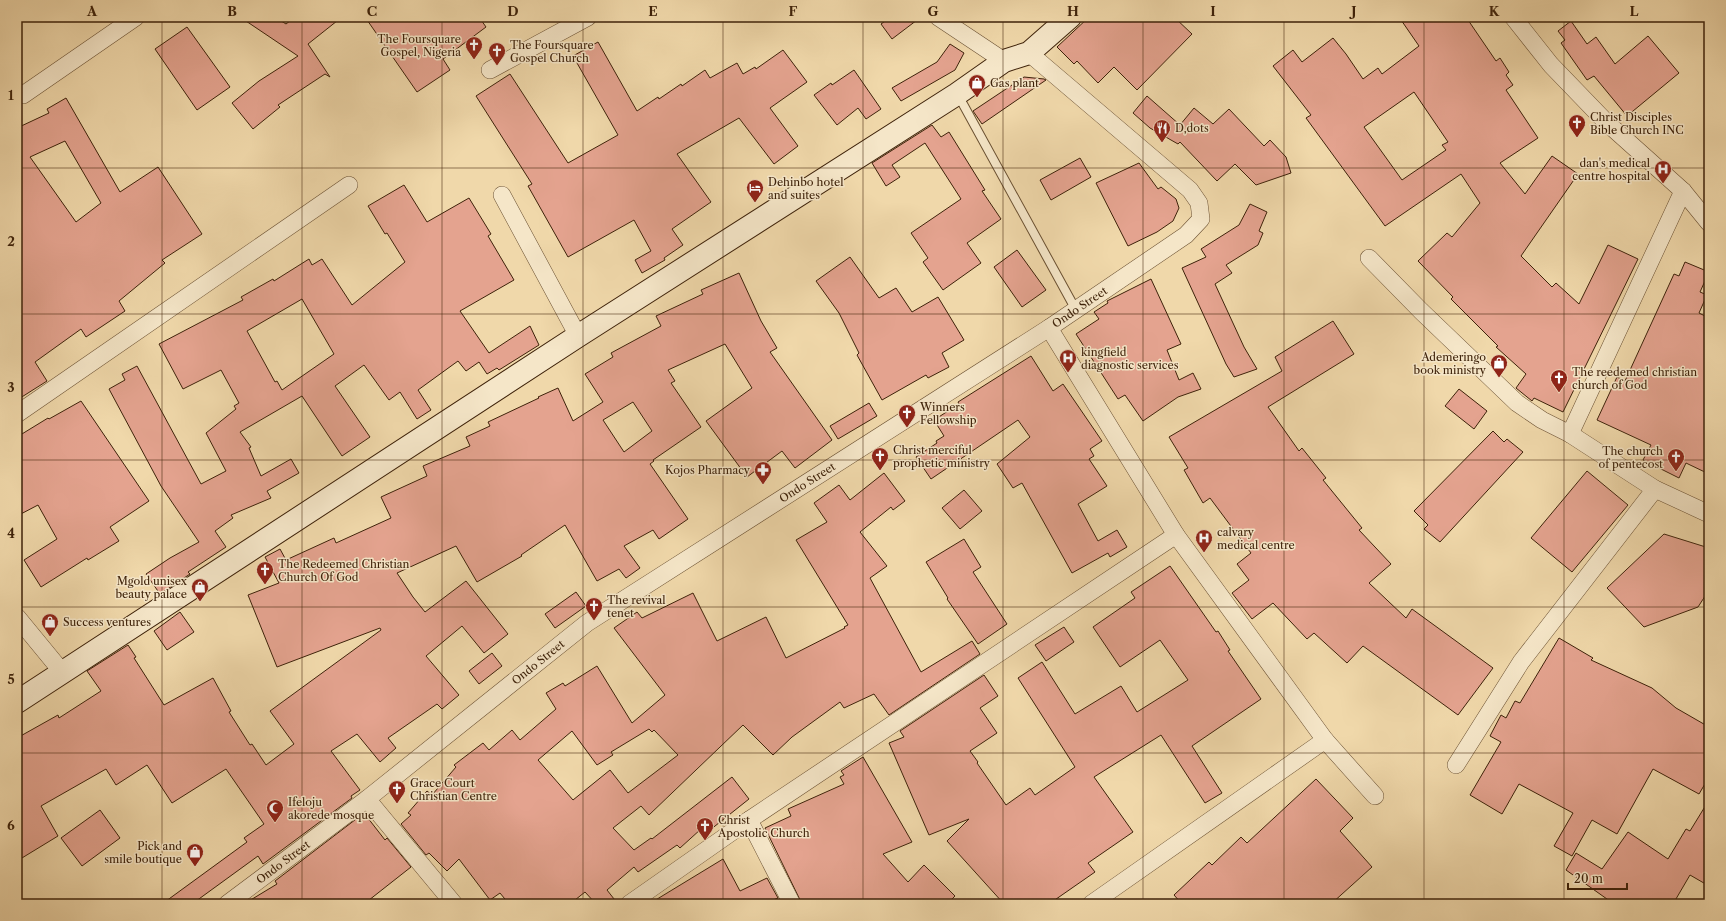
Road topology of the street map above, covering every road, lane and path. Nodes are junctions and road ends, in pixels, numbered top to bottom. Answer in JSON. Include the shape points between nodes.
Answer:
{"nodes":[{"id":1,"x":136,"y":17,"type":"edge"},
{"id":2,"x":588,"y":17,"type":"edge"},
{"id":3,"x":938,"y":17,"type":"edge"},
{"id":4,"x":1070,"y":17,"type":"edge"},
{"id":5,"x":1513,"y":17,"type":"edge"},
{"id":6,"x":1029,"y":53,"type":"junction"},
{"id":7,"x":1004,"y":61,"type":"junction"},
{"id":8,"x":490,"y":70,"type":"dead end"},
{"id":9,"x":957,"y":94,"type":"junction"},
{"id":10,"x":23,"y":95,"type":"dead end"},
{"id":11,"x":349,"y":185,"type":"dead end"},
{"id":12,"x":1683,"y":191,"type":"junction"},
{"id":13,"x":502,"y":195,"type":"dead end"},
{"id":14,"x":1709,"y":223,"type":"edge"},
{"id":15,"x":1369,"y":258,"type":"dead end"},
{"id":16,"x":1076,"y":310,"type":"junction"},
{"id":17,"x":1050,"y":328,"type":"junction"},
{"id":18,"x":578,"y":336,"type":"junction"},
{"id":19,"x":17,"y":414,"type":"edge"},
{"id":20,"x":1570,"y":434,"type":"junction"},
{"id":21,"x":1655,"y":489,"type":"junction"},
{"id":22,"x":1709,"y":514,"type":"edge"},
{"id":23,"x":1176,"y":534,"type":"junction"},
{"id":24,"x":17,"y":617,"type":"edge"},
{"id":25,"x":63,"y":673,"type":"junction"},
{"id":26,"x":17,"y":702,"type":"edge"},
{"id":27,"x":1325,"y":740,"type":"junction"},
{"id":28,"x":1456,"y":765,"type":"dead end"},
{"id":29,"x":1375,"y":796,"type":"dead end"},
{"id":30,"x":367,"y":799,"type":"junction"},
{"id":31,"x":749,"y":820,"type":"junction"},
{"id":32,"x":228,"y":904,"type":"edge"},
{"id":33,"x":454,"y":904,"type":"edge"},
{"id":34,"x":629,"y":904,"type":"edge"},
{"id":35,"x":792,"y":904,"type":"edge"},
{"id":36,"x":1091,"y":904,"type":"edge"}],
"edges":[{"from":1,"to":10,"type":"street"},
{"from":2,"to":8,"type":"street"},
{"from":3,"to":7,"type":"street"},
{"from":4,"to":6,"type":"street"},
{"from":5,"to":12,"type":"street","via":[[1551,65],[1606,122]]},
{"from":6,"to":7,"type":"street"},
{"from":6,"to":16,"type":"street","name":"Ondo Street","via":[[1190,190],[1199,203],[1201,219],[1186,235]]},
{"from":7,"to":9,"type":"street"},
{"from":9,"to":16,"type":"lane"},
{"from":9,"to":18,"type":"street"},
{"from":11,"to":19,"type":"street"},
{"from":12,"to":14,"type":"street"},
{"from":12,"to":20,"type":"street"},
{"from":13,"to":18,"type":"street"},
{"from":15,"to":20,"type":"street","via":[[1517,403],[1542,420]]},
{"from":16,"to":17,"type":"street","name":"Ondo Street"},
{"from":17,"to":23,"type":"street"},
{"from":17,"to":30,"type":"street","name":"Ondo Street","via":[[587,623]]},
{"from":18,"to":25,"type":"street"},
{"from":20,"to":21,"type":"street"},
{"from":21,"to":22,"type":"street"},
{"from":21,"to":28,"type":"street","via":[[1521,662]]},
{"from":23,"to":27,"type":"street"},
{"from":23,"to":31,"type":"street"},
{"from":24,"to":25,"type":"street"},
{"from":25,"to":26,"type":"street"},
{"from":27,"to":29,"type":"street"},
{"from":27,"to":36,"type":"street"},
{"from":30,"to":32,"type":"street","name":"Ondo Street"},
{"from":30,"to":33,"type":"street"},
{"from":31,"to":34,"type":"street"},
{"from":31,"to":35,"type":"street"}]}
